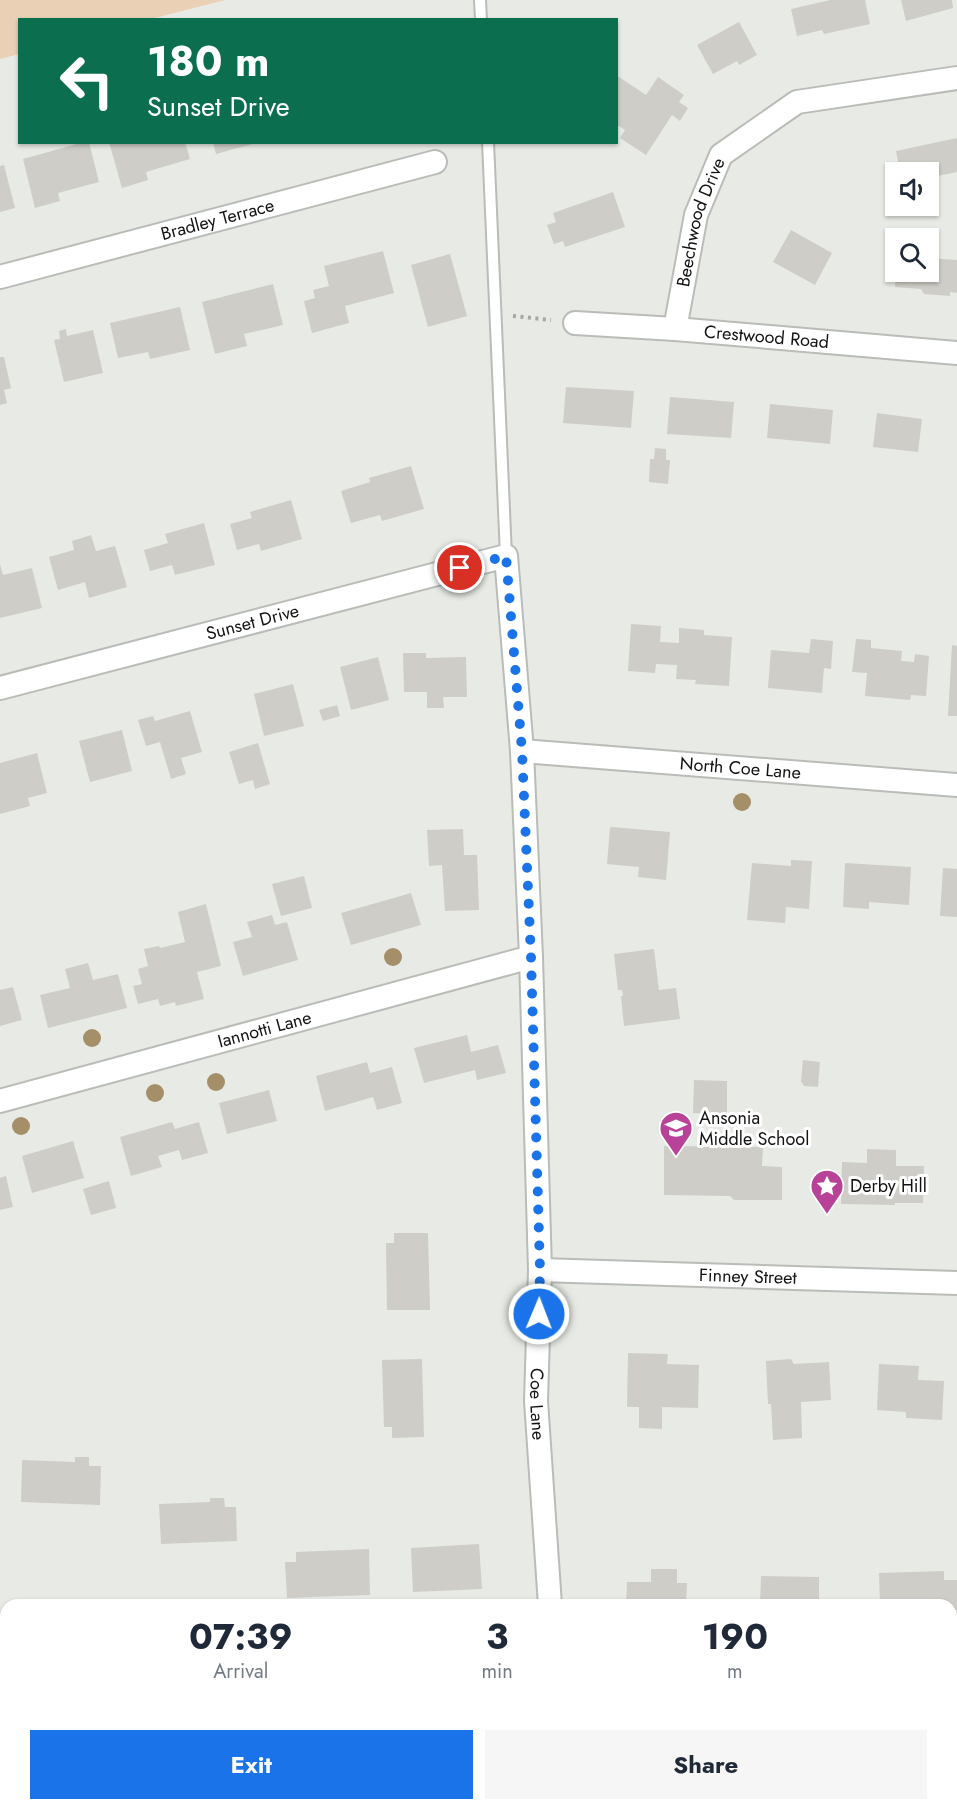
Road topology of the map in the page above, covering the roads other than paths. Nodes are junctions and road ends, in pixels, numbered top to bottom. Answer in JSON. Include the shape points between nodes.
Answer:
{"nodes":[{"id":1,"x":480,"y":0,"type":"edge"},
{"id":2,"x":481,"y":18,"type":"edge"},
{"id":3,"x":957,"y":78,"type":"edge"},
{"id":4,"x":488,"y":144,"type":"edge"},
{"id":5,"x":435,"y":162,"type":"dead end"},
{"id":6,"x":0,"y":277,"type":"edge"},
{"id":7,"x":575,"y":323,"type":"road end"},
{"id":8,"x":675,"y":329,"type":"junction"},
{"id":9,"x":957,"y":353,"type":"edge"},
{"id":10,"x":506,"y":556,"type":"junction"},
{"id":11,"x":0,"y":688,"type":"edge"},
{"id":12,"x":522,"y":751,"type":"junction"},
{"id":13,"x":957,"y":785,"type":"edge"},
{"id":14,"x":531,"y":957,"type":"junction"},
{"id":15,"x":0,"y":1101,"type":"edge"},
{"id":16,"x":540,"y":1270,"type":"junction"},
{"id":17,"x":957,"y":1283,"type":"edge"},
{"id":18,"x":550,"y":1599,"type":"edge"}],
"edges":[{"from":1,"to":2,"type":"lane"},
{"from":3,"to":8,"type":"street","name":"Beechwood Drive","via":[[797,102],[721,155],[696,215]]},
{"from":4,"to":10,"type":"lane"},
{"from":5,"to":6,"type":"street","name":"Bradley Terrace"},
{"from":7,"to":8,"type":"street","name":"Crestwood Road"},
{"from":8,"to":9,"type":"street","name":"Crestwood Road"},
{"from":10,"to":11,"type":"street","name":"Sunset Drive"},
{"from":10,"to":12,"type":"street","name":"Coe Lane"},
{"from":12,"to":13,"type":"street","name":"North Coe Lane"},
{"from":12,"to":14,"type":"street","name":"Coe Lane"},
{"from":14,"to":15,"type":"street","name":"Iannotti Lane"},
{"from":14,"to":16,"type":"street","name":"Coe Lane"},
{"from":16,"to":17,"type":"street","name":"Finney Street"},
{"from":16,"to":18,"type":"street","name":"Coe Lane","via":[[536,1401]]}]}
